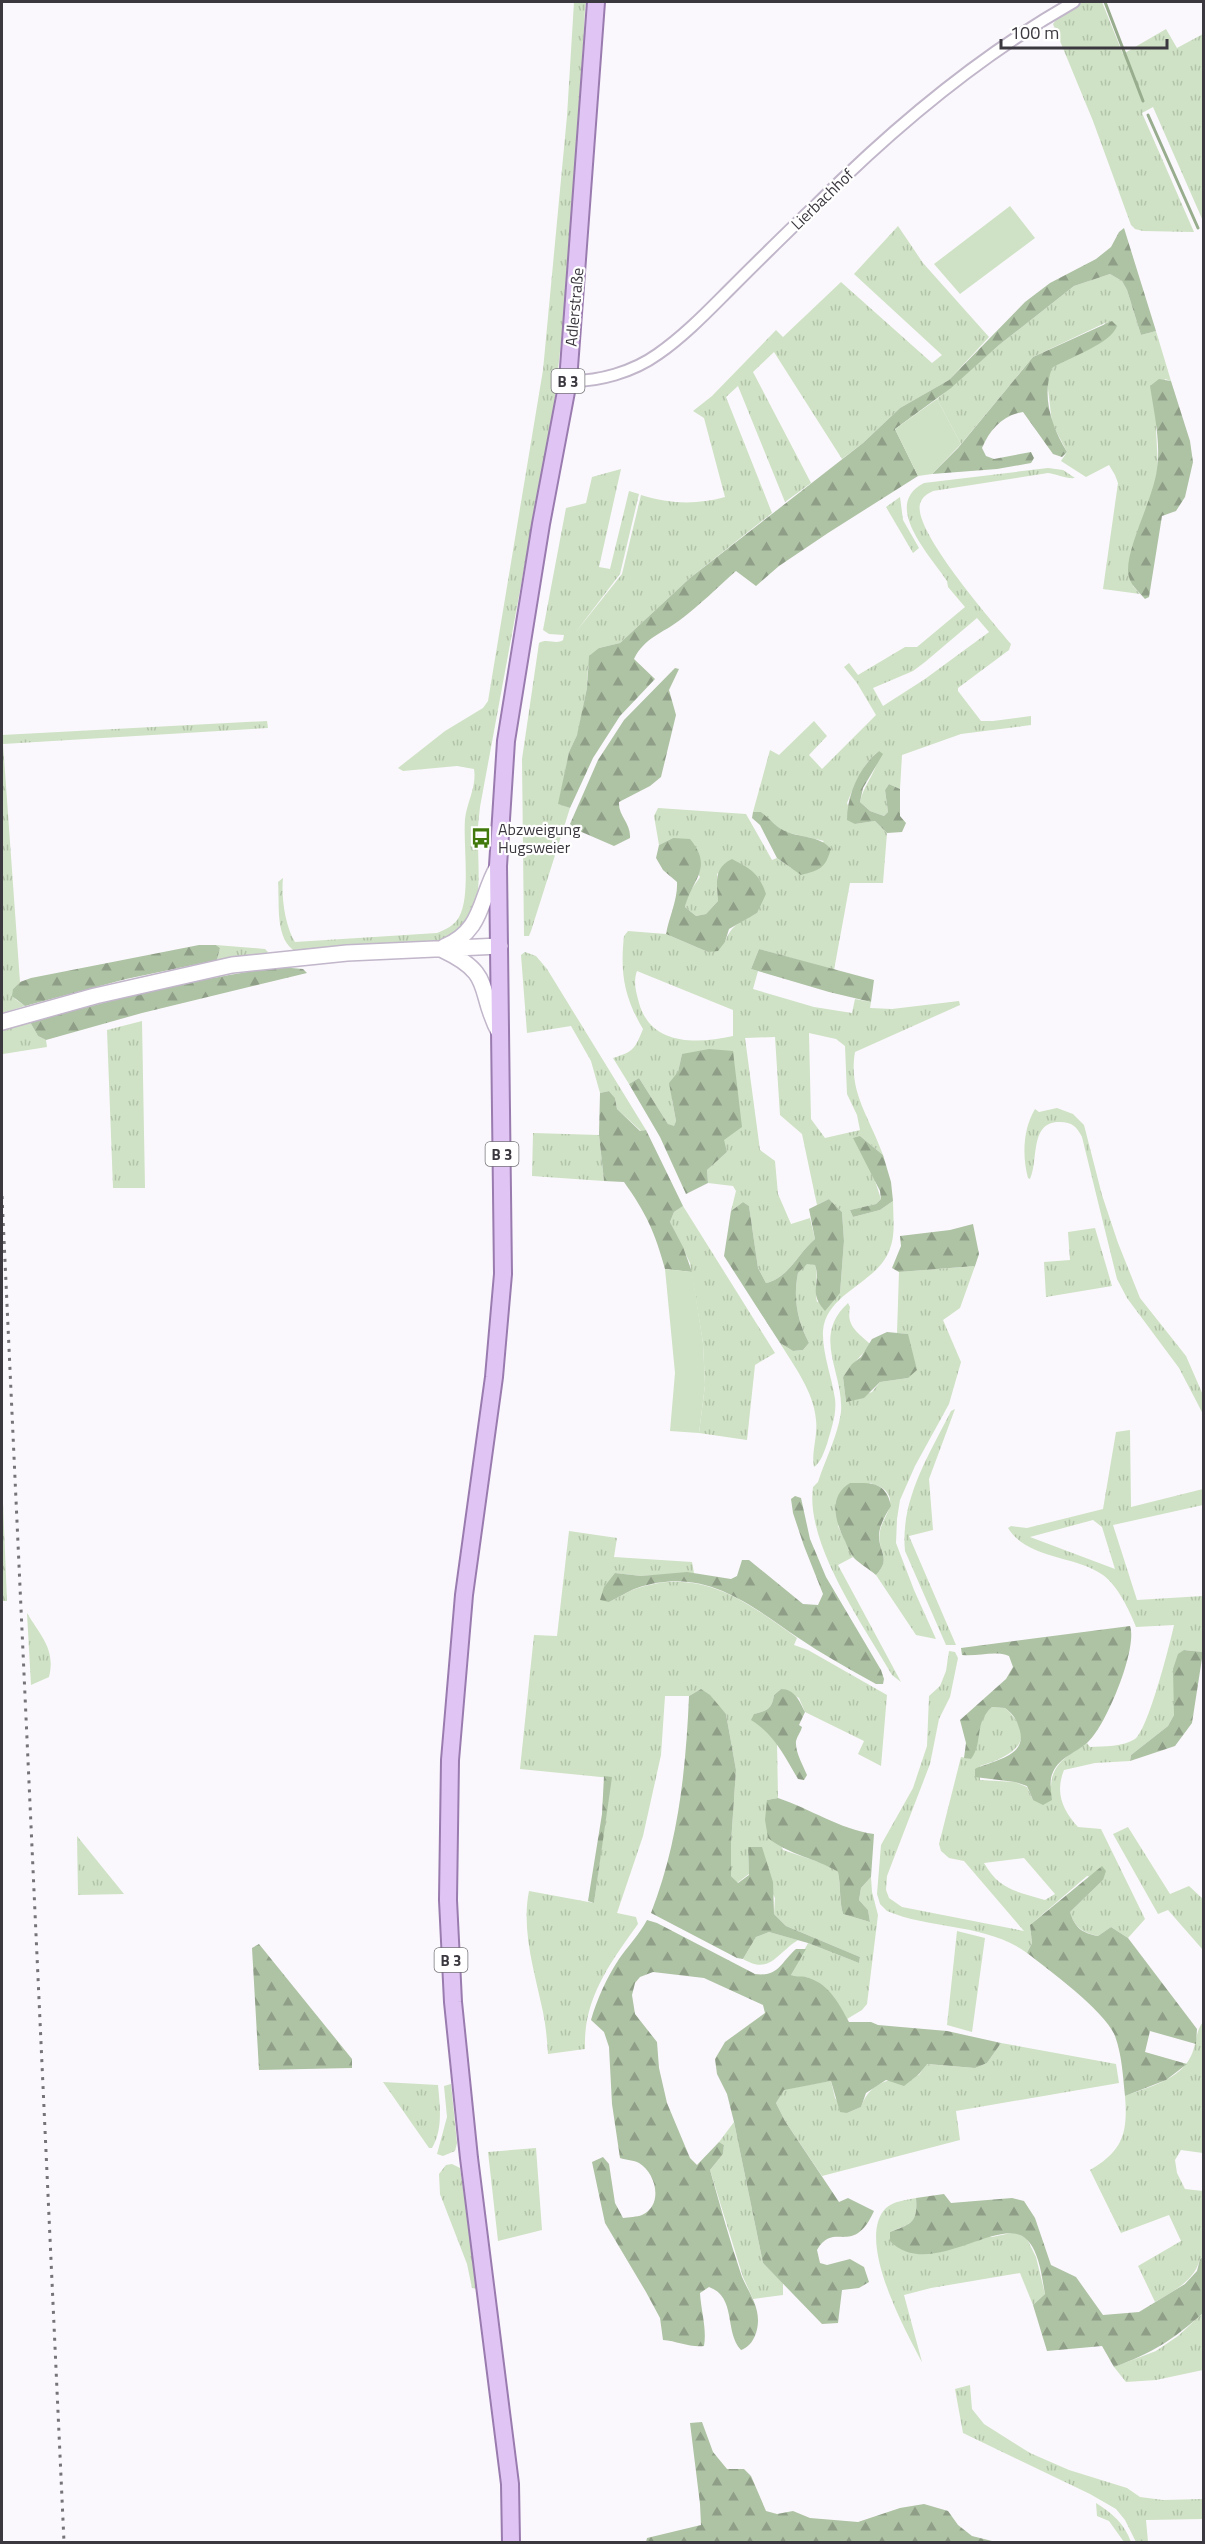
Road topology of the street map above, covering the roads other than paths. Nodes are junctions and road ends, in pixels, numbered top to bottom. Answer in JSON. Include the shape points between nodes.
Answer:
{"nodes":[{"id":1,"x":596,"y":2,"type":"edge"},
{"id":2,"x":1074,"y":2,"type":"edge"},
{"id":3,"x":568,"y":381,"type":"junction"},
{"id":4,"x":498,"y":866,"type":"junction"},
{"id":5,"x":500,"y":946,"type":"junction"},
{"id":6,"x":440,"y":949,"type":"junction"},
{"id":7,"x":2,"y":1022,"type":"edge"},
{"id":8,"x":500,"y":1034,"type":"junction"},
{"id":9,"x":511,"y":2542,"type":"edge"}],
"edges":[{"from":1,"to":3,"type":"main road","name":"Adlerstraße","number":"B 3"},
{"from":2,"to":3,"type":"street","name":"Lierbachhof","via":[[1011,40],[882,144],[657,355],[643,364],[596,380]]},
{"from":3,"to":4,"type":"main road","name":"Adlerstraße","number":"B 3","via":[[520,644],[506,741]]},
{"from":4,"to":5,"type":"main road","number":"B 3"},
{"from":4,"to":6,"type":"street","via":[[470,930]]},
{"from":5,"to":6,"type":"street"},
{"from":5,"to":8,"type":"main road","number":"B 3"},
{"from":6,"to":7,"type":"street","via":[[347,953],[232,965]]},
{"from":6,"to":8,"type":"street","via":[[476,971],[485,986],[490,1015]]},
{"from":8,"to":9,"type":"main road","number":"B 3","via":[[503,1274],[494,1377],[464,1595],[450,1760],[448,1900],[453,2002],[509,2473]]}]}
